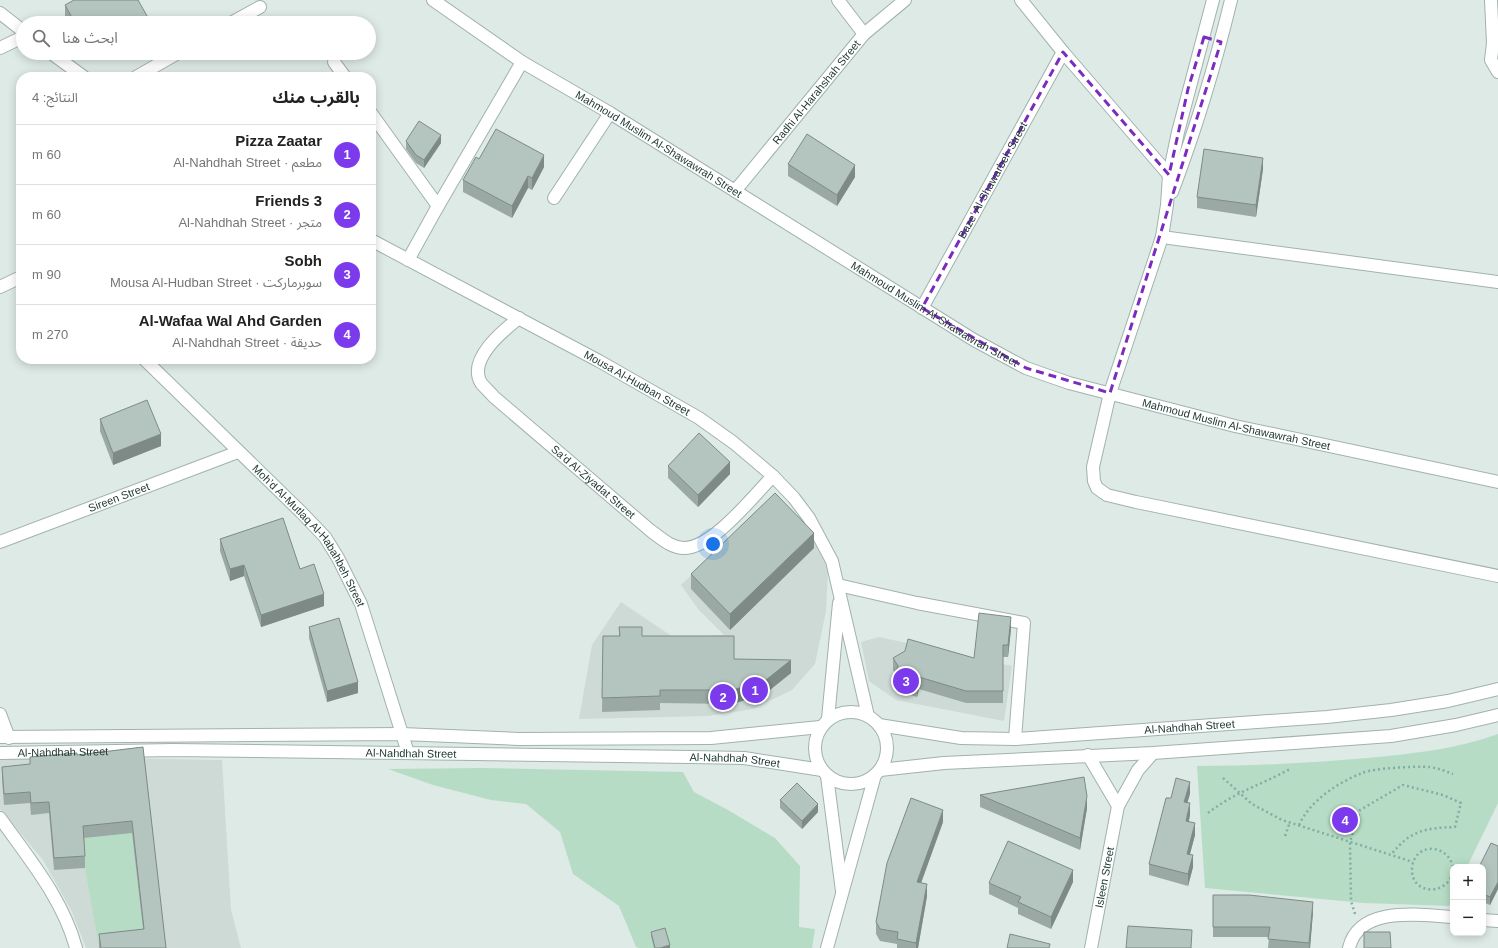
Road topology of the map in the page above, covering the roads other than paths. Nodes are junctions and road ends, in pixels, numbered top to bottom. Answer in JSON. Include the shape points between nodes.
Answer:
{"nodes":[{"id":1,"x":433,"y":0,"type":"edge"},
{"id":2,"x":838,"y":0,"type":"edge"},
{"id":3,"x":905,"y":0,"type":"edge"},
{"id":4,"x":1021,"y":0,"type":"edge"},
{"id":5,"x":1213,"y":0,"type":"edge"},
{"id":6,"x":1231,"y":0,"type":"edge"},
{"id":7,"x":1491,"y":0,"type":"edge"},
{"id":8,"x":260,"y":7,"type":"dead end"},
{"id":9,"x":0,"y":13,"type":"edge"},
{"id":10,"x":244,"y":16,"type":"edge"},
{"id":11,"x":16,"y":26,"type":"edge"},
{"id":12,"x":864,"y":34,"type":"junction"},
{"id":13,"x":1204,"y":37,"type":"junction"},
{"id":14,"x":16,"y":40,"type":"edge"},
{"id":15,"x":1221,"y":42,"type":"junction"},
{"id":16,"x":0,"y":48,"type":"edge"},
{"id":17,"x":1062,"y":52,"type":"junction"},
{"id":18,"x":61,"y":60,"type":"edge"},
{"id":19,"x":166,"y":60,"type":"edge"},
{"id":20,"x":334,"y":62,"type":"dead end"},
{"id":21,"x":522,"y":62,"type":"junction"},
{"id":22,"x":1195,"y":70,"type":"junction"},
{"id":23,"x":77,"y":72,"type":"edge"},
{"id":24,"x":145,"y":72,"type":"edge"},
{"id":25,"x":341,"y":72,"type":"edge"},
{"id":26,"x":1498,"y":72,"type":"edge"},
{"id":27,"x":1212,"y":74,"type":"junction"},
{"id":28,"x":610,"y":114,"type":"junction"},
{"id":29,"x":376,"y":120,"type":"edge"},
{"id":30,"x":1169,"y":175,"type":"junction"},
{"id":31,"x":735,"y":191,"type":"junction"},
{"id":32,"x":554,"y":198,"type":"dead end"},
{"id":33,"x":1167,"y":205,"type":"junction"},
{"id":34,"x":438,"y":206,"type":"junction"},
{"id":35,"x":1162,"y":236,"type":"junction"},
{"id":36,"x":376,"y":243,"type":"edge"},
{"id":37,"x":408,"y":260,"type":"junction"},
{"id":38,"x":16,"y":279,"type":"edge"},
{"id":39,"x":1498,"y":282,"type":"edge"},
{"id":40,"x":0,"y":287,"type":"edge"},
{"id":41,"x":922,"y":308,"type":"junction"},
{"id":42,"x":519,"y":318,"type":"junction"},
{"id":43,"x":149,"y":364,"type":"edge"},
{"id":44,"x":1110,"y":393,"type":"junction"},
{"id":45,"x":238,"y":452,"type":"junction"},
{"id":46,"x":773,"y":476,"type":"junction"},
{"id":47,"x":1498,"y":482,"type":"edge"},
{"id":48,"x":0,"y":542,"type":"edge"},
{"id":49,"x":1498,"y":576,"type":"edge"},
{"id":50,"x":839,"y":589,"type":"junction"},
{"id":51,"x":1498,"y":689,"type":"edge"},
{"id":52,"x":0,"y":714,"type":"edge"},
{"id":53,"x":1498,"y":715,"type":"edge"},
{"id":54,"x":868,"y":716,"type":"junction"},
{"id":55,"x":824,"y":723,"type":"junction"},
{"id":56,"x":879,"y":725,"type":"junction"},
{"id":57,"x":402,"y":734,"type":"junction"},
{"id":58,"x":5,"y":738,"type":"edge"},
{"id":59,"x":1015,"y":739,"type":"junction"},
{"id":60,"x":0,"y":753,"type":"edge"},
{"id":61,"x":408,"y":753,"type":"junction"},
{"id":62,"x":1153,"y":753,"type":"junction"},
{"id":63,"x":1088,"y":755,"type":"junction"},
{"id":64,"x":824,"y":773,"type":"junction"},
{"id":65,"x":877,"y":773,"type":"junction"},
{"id":66,"x":1118,"y":806,"type":"junction"},
{"id":67,"x":0,"y":818,"type":"edge"},
{"id":68,"x":842,"y":898,"type":"junction"},
{"id":69,"x":1450,"y":917,"type":"edge"},
{"id":70,"x":1486,"y":920,"type":"edge"},
{"id":71,"x":1498,"y":921,"type":"edge"},
{"id":72,"x":76,"y":948,"type":"edge"},
{"id":73,"x":828,"y":948,"type":"edge"},
{"id":74,"x":1091,"y":948,"type":"edge"},
{"id":75,"x":1349,"y":948,"type":"edge"}],
"edges":[{"from":1,"to":21,"type":"street","name":"Mahmoud Muslim Al-Shawawrah Street"},
{"from":2,"to":12,"type":"street"},
{"from":3,"to":12,"type":"street","name":"Radhi Al-Harahshah Street"},
{"from":4,"to":17,"type":"street"},
{"from":5,"to":13,"type":"street"},
{"from":6,"to":15,"type":"street"},
{"from":7,"to":26,"type":"street","via":[[1492,60]]},
{"from":8,"to":10,"type":"street"},
{"from":9,"to":11,"type":"street"},
{"from":12,"to":31,"type":"street","name":"Radhi Al-Harahshah Street"},
{"from":13,"to":15,"type":"street"},
{"from":13,"to":22,"type":"street"},
{"from":14,"to":16,"type":"street"},
{"from":15,"to":27,"type":"street"},
{"from":17,"to":30,"type":"street"},
{"from":17,"to":41,"type":"street","name":"Baze’ Al-Shawarbeh Street"},
{"from":18,"to":23,"type":"street"},
{"from":19,"to":24,"type":"street"},
{"from":20,"to":25,"type":"street"},
{"from":21,"to":28,"type":"street","name":"Mahmoud Muslim Al-Shawawrah Street"},
{"from":21,"to":34,"type":"street"},
{"from":22,"to":27,"type":"street"},
{"from":22,"to":30,"type":"street","via":[[1188,89]]},
{"from":27,"to":33,"type":"street","via":[[1195,132]]},
{"from":28,"to":31,"type":"street","name":"Mahmoud Muslim Al-Shawawrah Street"},
{"from":28,"to":32,"type":"street"},
{"from":29,"to":34,"type":"street"},
{"from":30,"to":33,"type":"street"},
{"from":31,"to":41,"type":"street","name":"Mahmoud Muslim Al-Shawawrah Street"},
{"from":33,"to":35,"type":"street"},
{"from":34,"to":37,"type":"street"},
{"from":35,"to":39,"type":"street"},
{"from":35,"to":44,"type":"street"},
{"from":36,"to":37,"type":"street","name":"Mousa Al-Hudban Street"},
{"from":37,"to":42,"type":"street","name":"Mousa Al-Hudban Street"},
{"from":38,"to":40,"type":"street"},
{"from":41,"to":44,"type":"street","name":"Mahmoud Muslim Al-Shawawrah Street","via":[[1026,368],[1069,383]]},
{"from":42,"to":46,"type":"street","name":"Mousa Al-Hudban Street","via":[[699,418]]},
{"from":42,"to":46,"type":"street","name":"Sa’d Al-Ziyadat Street","via":[[497,336],[484,353],[478,371],[481,382],[494,397],[651,532],[671,546],[696,547],[715,536]]},
{"from":43,"to":45,"type":"street","name":"Moh’d Al-Mutlaq Al-Habahbeh Street"},
{"from":44,"to":47,"type":"street","name":"Mahmoud Muslim Al-Shawawrah Street","via":[[1228,424]]},
{"from":44,"to":49,"type":"street","via":[[1093,473],[1097,488],[1107,495]]},
{"from":45,"to":48,"type":"street","name":"Sireen Street"},
{"from":45,"to":57,"type":"street","name":"Moh’d Al-Mutlaq Al-Habahbeh Street","via":[[301,512],[338,558],[361,604]]},
{"from":46,"to":50,"type":"street","name":"Mousa Al-Hudban Street","via":[[809,518],[832,561]]},
{"from":50,"to":54,"type":"street","name":"Mousa Al-Hudban Street"},
{"from":50,"to":55,"type":"street","name":"Mousa Al-Hudban Street"},
{"from":50,"to":59,"type":"street","via":[[1024,623]]},
{"from":51,"to":59,"type":"street","name":"Al-Nahdhah Street","via":[[1384,711]]},
{"from":52,"to":58,"type":"street"},
{"from":53,"to":62,"type":"street","name":"Al-Nahdhah Street","via":[[1391,736]]},
{"from":54,"to":55,"type":"street","via":[[858,712],[847,712],[837,714]]},
{"from":54,"to":56,"type":"street"},
{"from":55,"to":57,"type":"street","name":"Al-Nahdhah Street","via":[[711,738],[519,739]]},
{"from":55,"to":64,"type":"street","via":[[816,738],[814,749],[816,760]]},
{"from":56,"to":59,"type":"street","name":"Al-Nahdhah Street","via":[[961,738]]},
{"from":56,"to":65,"type":"street","via":[[887,743],[885,762]]},
{"from":57,"to":58,"type":"street","name":"Al-Nahdhah Street"},
{"from":57,"to":61,"type":"street","name":"Moh’d Al-Mutlaq Al-Habahbeh Street"},
{"from":60,"to":61,"type":"street","name":"Al-Nahdhah Street","via":[[173,750]]},
{"from":61,"to":64,"type":"street","name":"Al-Nahdhah Street","via":[[744,758]]},
{"from":62,"to":63,"type":"street","name":"Al-Nahdhah Street"},
{"from":62,"to":66,"type":"street","name":"Isleen Street","via":[[1138,770]]},
{"from":63,"to":65,"type":"street","name":"Al-Nahdhah Street","via":[[944,763]]},
{"from":63,"to":66,"type":"street"},
{"from":64,"to":65,"type":"street","via":[[846,784],[866,781]]},
{"from":64,"to":68,"type":"street"},
{"from":65,"to":68,"type":"street"},
{"from":66,"to":74,"type":"street","name":"Isleen Street"},
{"from":67,"to":72,"type":"street","via":[[47,884],[65,917]]},
{"from":68,"to":73,"type":"street"},
{"from":69,"to":75,"type":"street","via":[[1391,915],[1363,924],[1352,937]]},
{"from":70,"to":71,"type":"street"}]}
